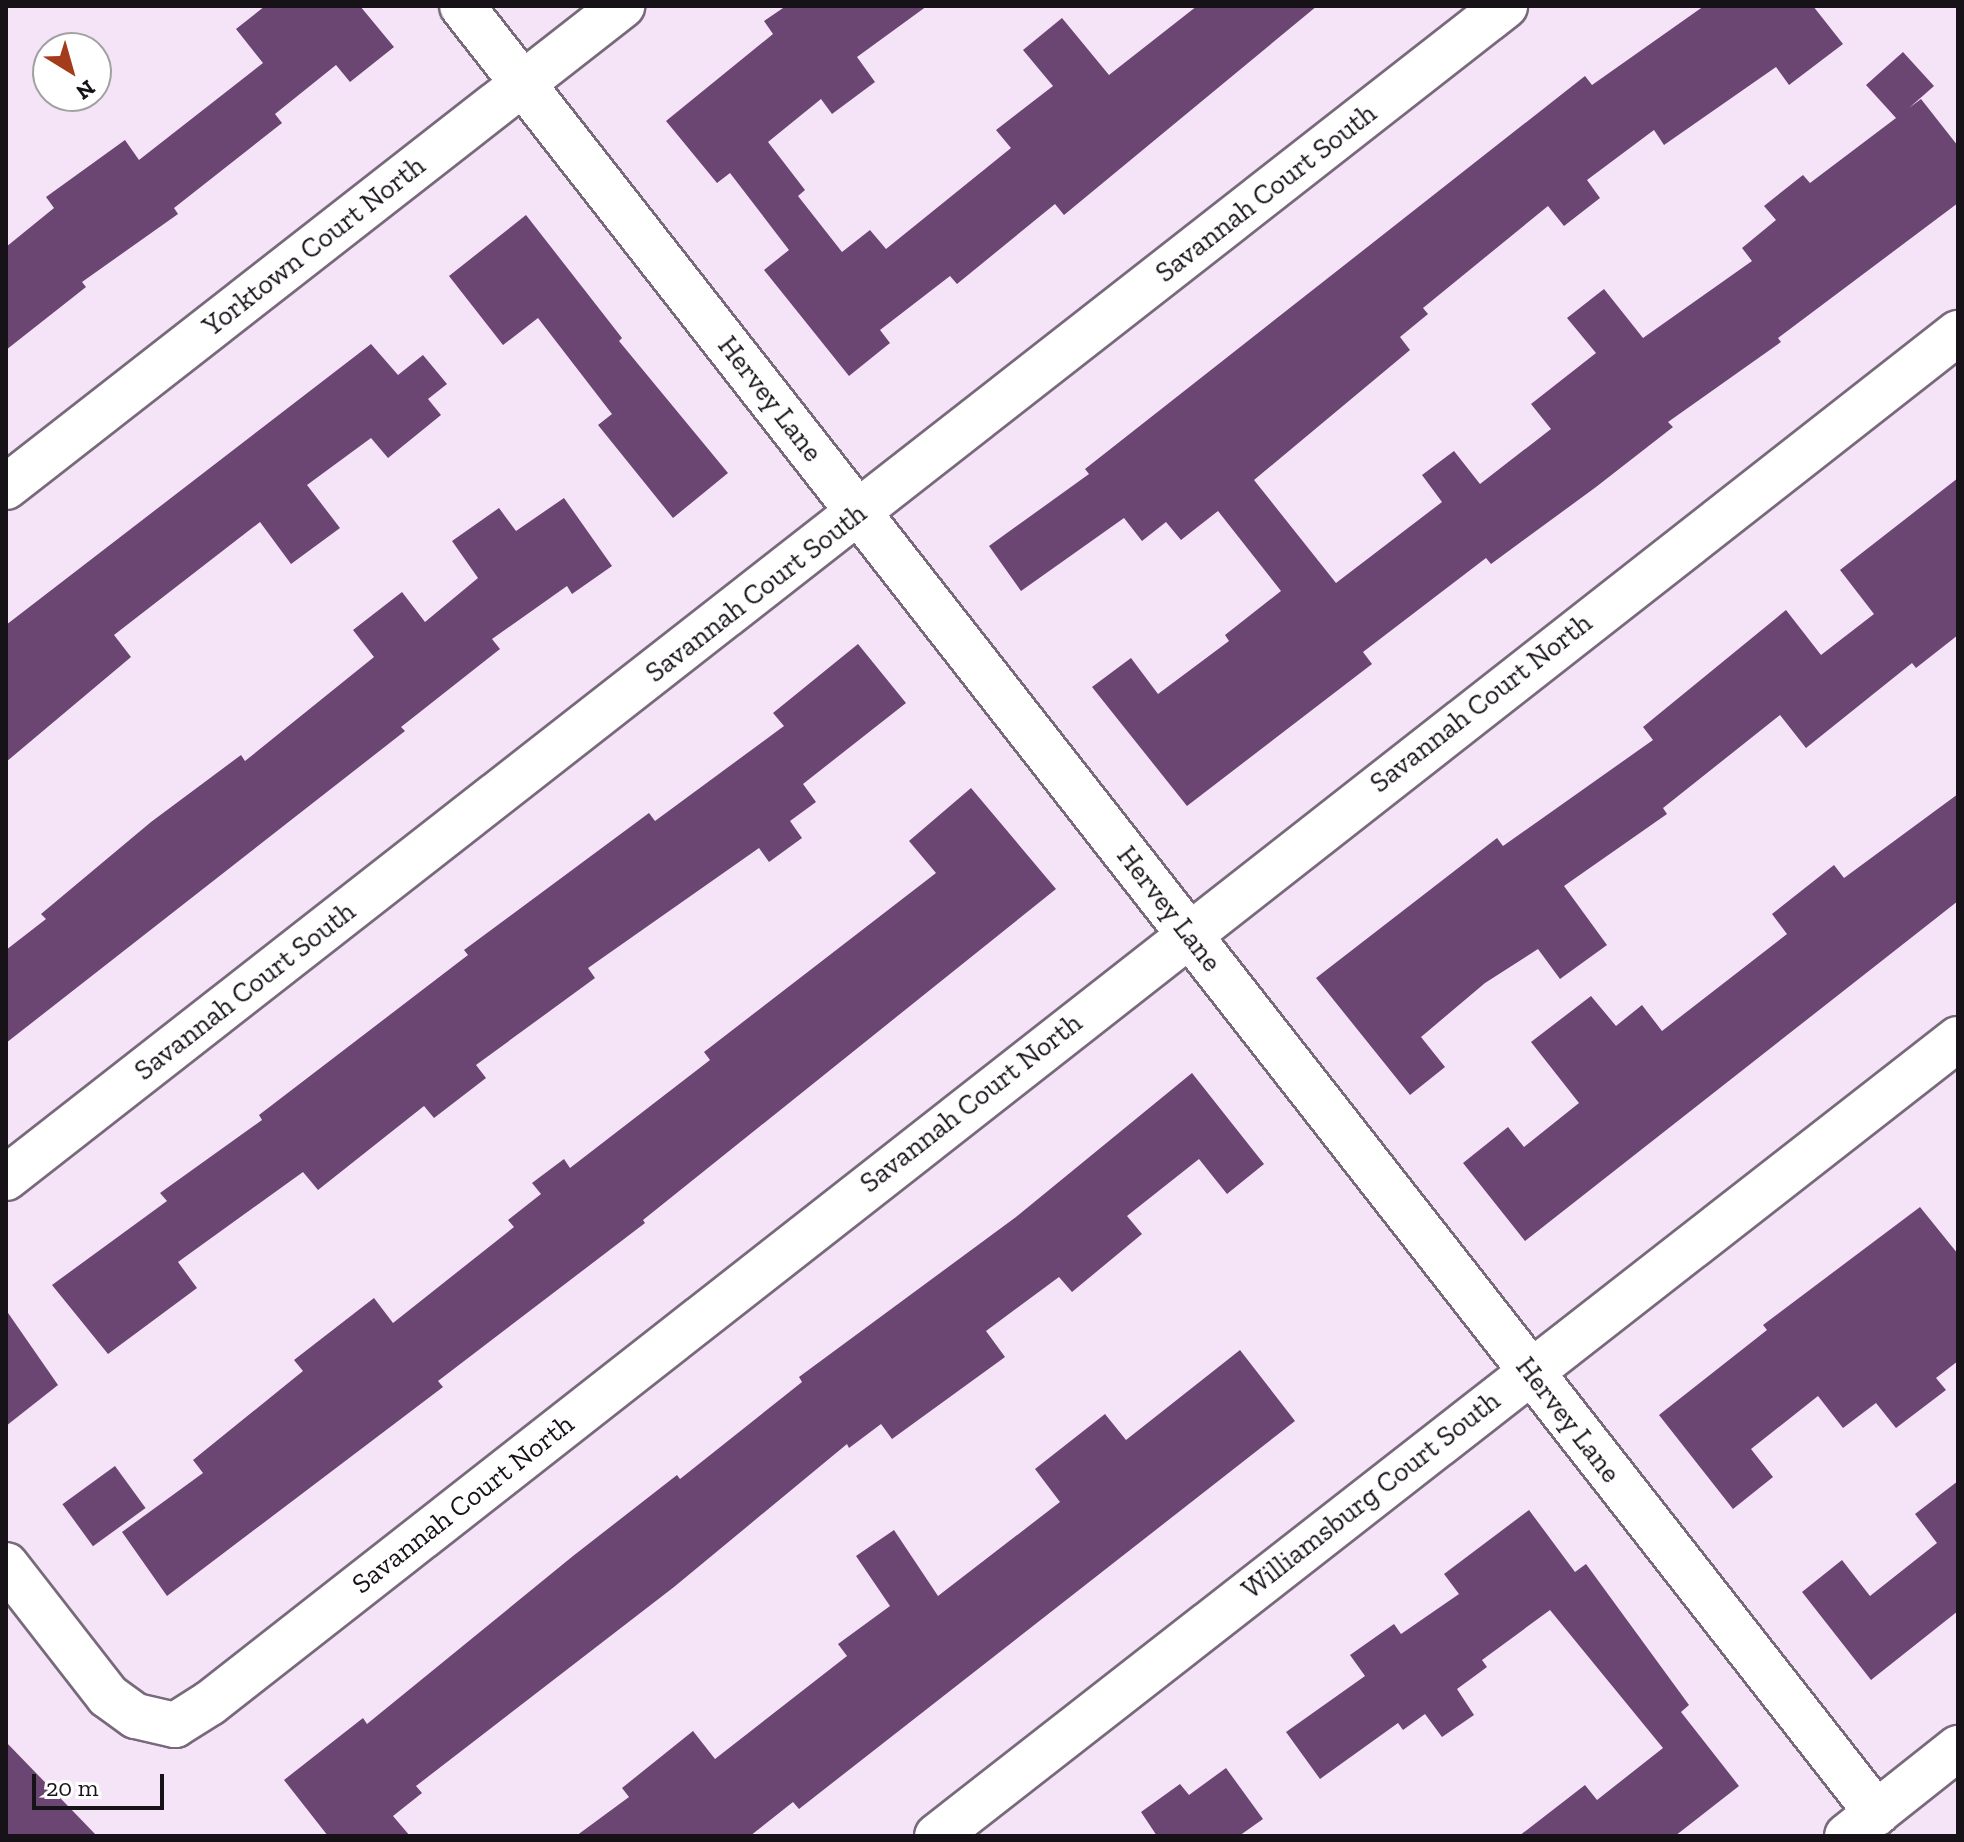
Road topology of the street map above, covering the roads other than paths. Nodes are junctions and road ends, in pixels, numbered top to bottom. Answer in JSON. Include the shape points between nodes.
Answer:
{"nodes":[{"id":1,"x":462,"y":6,"type":"edge"},
{"id":2,"x":622,"y":6,"type":"edge"},
{"id":3,"x":1505,"y":6,"type":"edge"},
{"id":4,"x":523,"y":84,"type":"junction"},
{"id":5,"x":1958,"y":333,"type":"edge"},
{"id":6,"x":6,"y":487,"type":"edge"},
{"id":7,"x":859,"y":513,"type":"junction"},
{"id":8,"x":1187,"y":933,"type":"junction"},
{"id":9,"x":1958,"y":1039,"type":"edge"},
{"id":10,"x":6,"y":1178,"type":"edge"},
{"id":11,"x":1530,"y":1371,"type":"junction"},
{"id":12,"x":6,"y":1565,"type":"edge"},
{"id":13,"x":1958,"y":1748,"type":"edge"},
{"id":14,"x":1862,"y":1824,"type":"edge"},
{"id":15,"x":937,"y":1836,"type":"edge"}],
"edges":[{"from":1,"to":4,"type":"street","name":"Hervey Lane"},
{"from":2,"to":4,"type":"street","name":"Yorktown Court North"},
{"from":3,"to":7,"type":"street","name":"Savannah Court South"},
{"from":4,"to":6,"type":"street","name":"Yorktown Court North"},
{"from":4,"to":7,"type":"street","name":"Hervey Lane"},
{"from":5,"to":8,"type":"street","name":"Savannah Court North"},
{"from":7,"to":8,"type":"street","name":"Hervey Lane"},
{"from":7,"to":10,"type":"street","name":"Savannah Court South"},
{"from":8,"to":11,"type":"street","name":"Hervey Lane"},
{"from":8,"to":12,"type":"street","name":"Savannah Court North","via":[[210,1703],[175,1725],[136,1716],[108,1696]]},
{"from":9,"to":11,"type":"street","name":"Williamsburg Court South"},
{"from":11,"to":14,"type":"street","name":"Hervey Lane"},
{"from":11,"to":15,"type":"street","name":"Williamsburg Court South"},
{"from":13,"to":14,"type":"street"}]}
